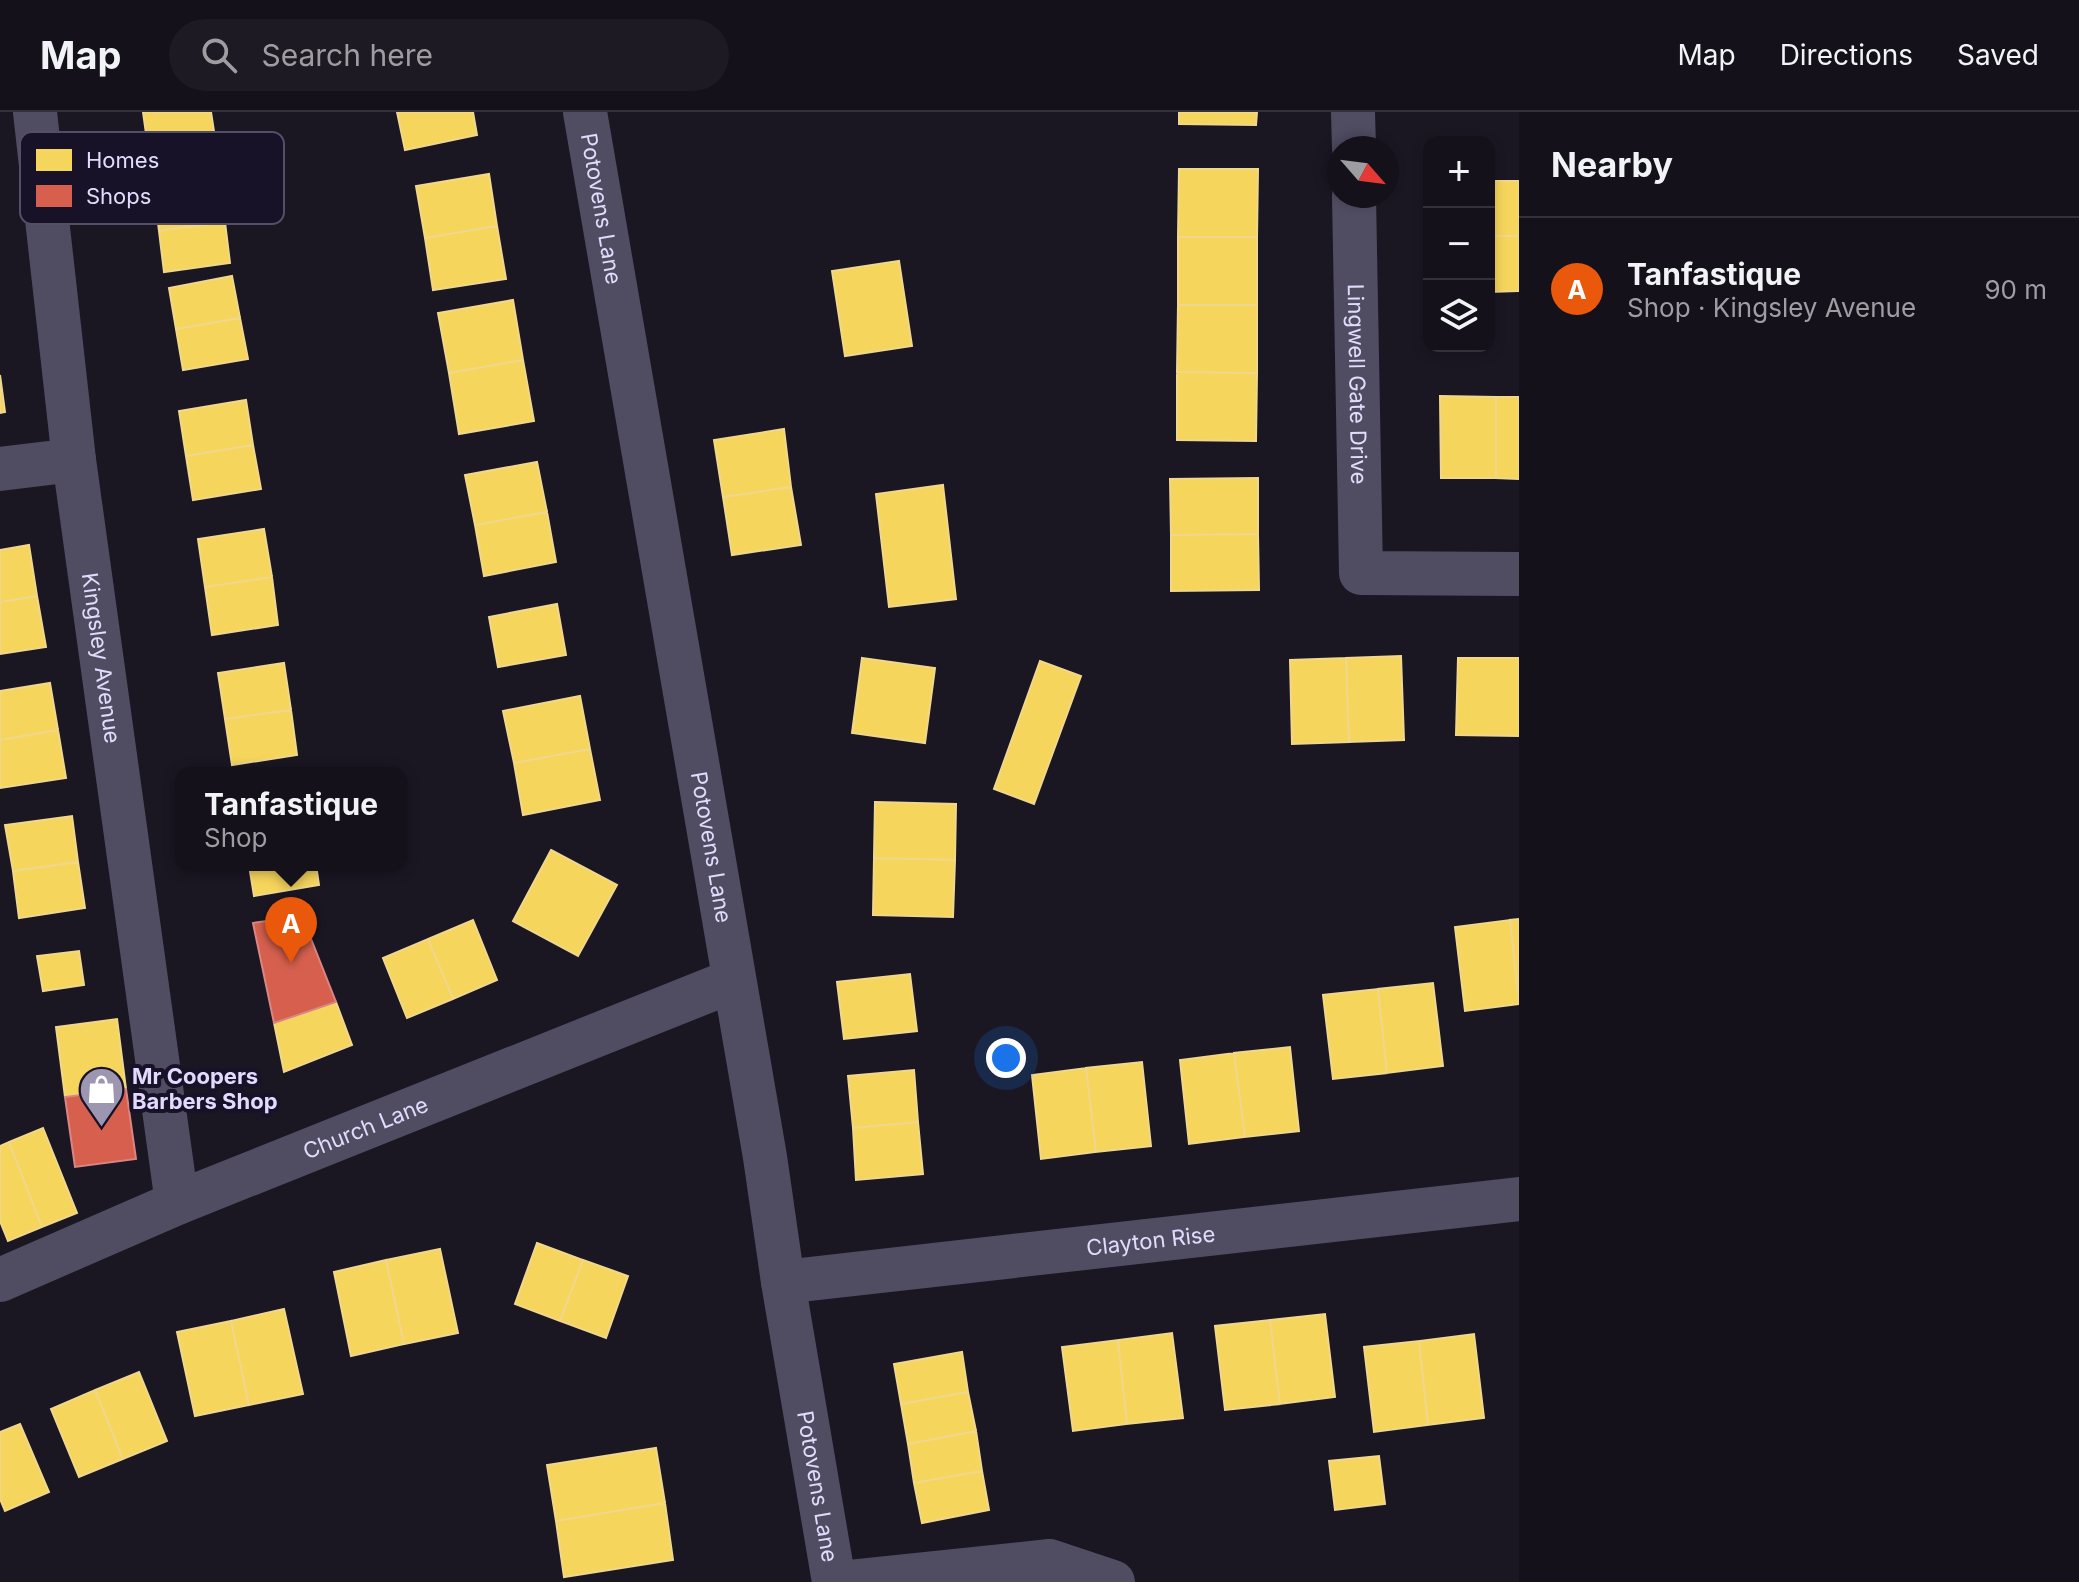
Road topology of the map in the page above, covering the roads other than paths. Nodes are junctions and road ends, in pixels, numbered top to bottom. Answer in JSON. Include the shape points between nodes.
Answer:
{"nodes":[{"id":1,"x":35,"y":112,"type":"edge"},
{"id":2,"x":585,"y":112,"type":"edge"},
{"id":3,"x":1353,"y":112,"type":"edge"},
{"id":4,"x":37,"y":132,"type":"edge"},
{"id":5,"x":1354,"y":136,"type":"edge"},
{"id":6,"x":1354,"y":208,"type":"edge"},
{"id":7,"x":48,"y":224,"type":"edge"},
{"id":8,"x":74,"y":460,"type":"junction"},
{"id":9,"x":0,"y":469,"type":"edge"},
{"id":10,"x":1519,"y":574,"type":"edge"},
{"id":11,"x":732,"y":981,"type":"junction"},
{"id":12,"x":1519,"y":1199,"type":"edge"},
{"id":13,"x":177,"y":1203,"type":"junction"},
{"id":14,"x":0,"y":1280,"type":"edge"},
{"id":15,"x":783,"y":1282,"type":"junction"},
{"id":16,"x":834,"y":1582,"type":"edge"},
{"id":17,"x":850,"y":1582,"type":"edge"},
{"id":18,"x":1113,"y":1582,"type":"edge"}],
"edges":[{"from":1,"to":4,"type":"street","name":"Kingsley Avenue"},
{"from":2,"to":11,"type":"street","name":"Potovens Lane"},
{"from":3,"to":5,"type":"street"},
{"from":6,"to":10,"type":"street","name":"Lingwell Gate Drive","via":[[1361,573]]},
{"from":7,"to":8,"type":"street","name":"Kingsley Avenue"},
{"from":8,"to":9,"type":"street"},
{"from":8,"to":13,"type":"street","name":"Kingsley Avenue"},
{"from":11,"to":13,"type":"street","name":"Church Lane"},
{"from":11,"to":15,"type":"street","name":"Potovens Lane"},
{"from":12,"to":15,"type":"street","name":"Clayton Rise"},
{"from":13,"to":14,"type":"street","name":"Church Lane"},
{"from":15,"to":16,"type":"street","name":"Potovens Lane"},
{"from":17,"to":18,"type":"street","via":[[1050,1561]]}]}
